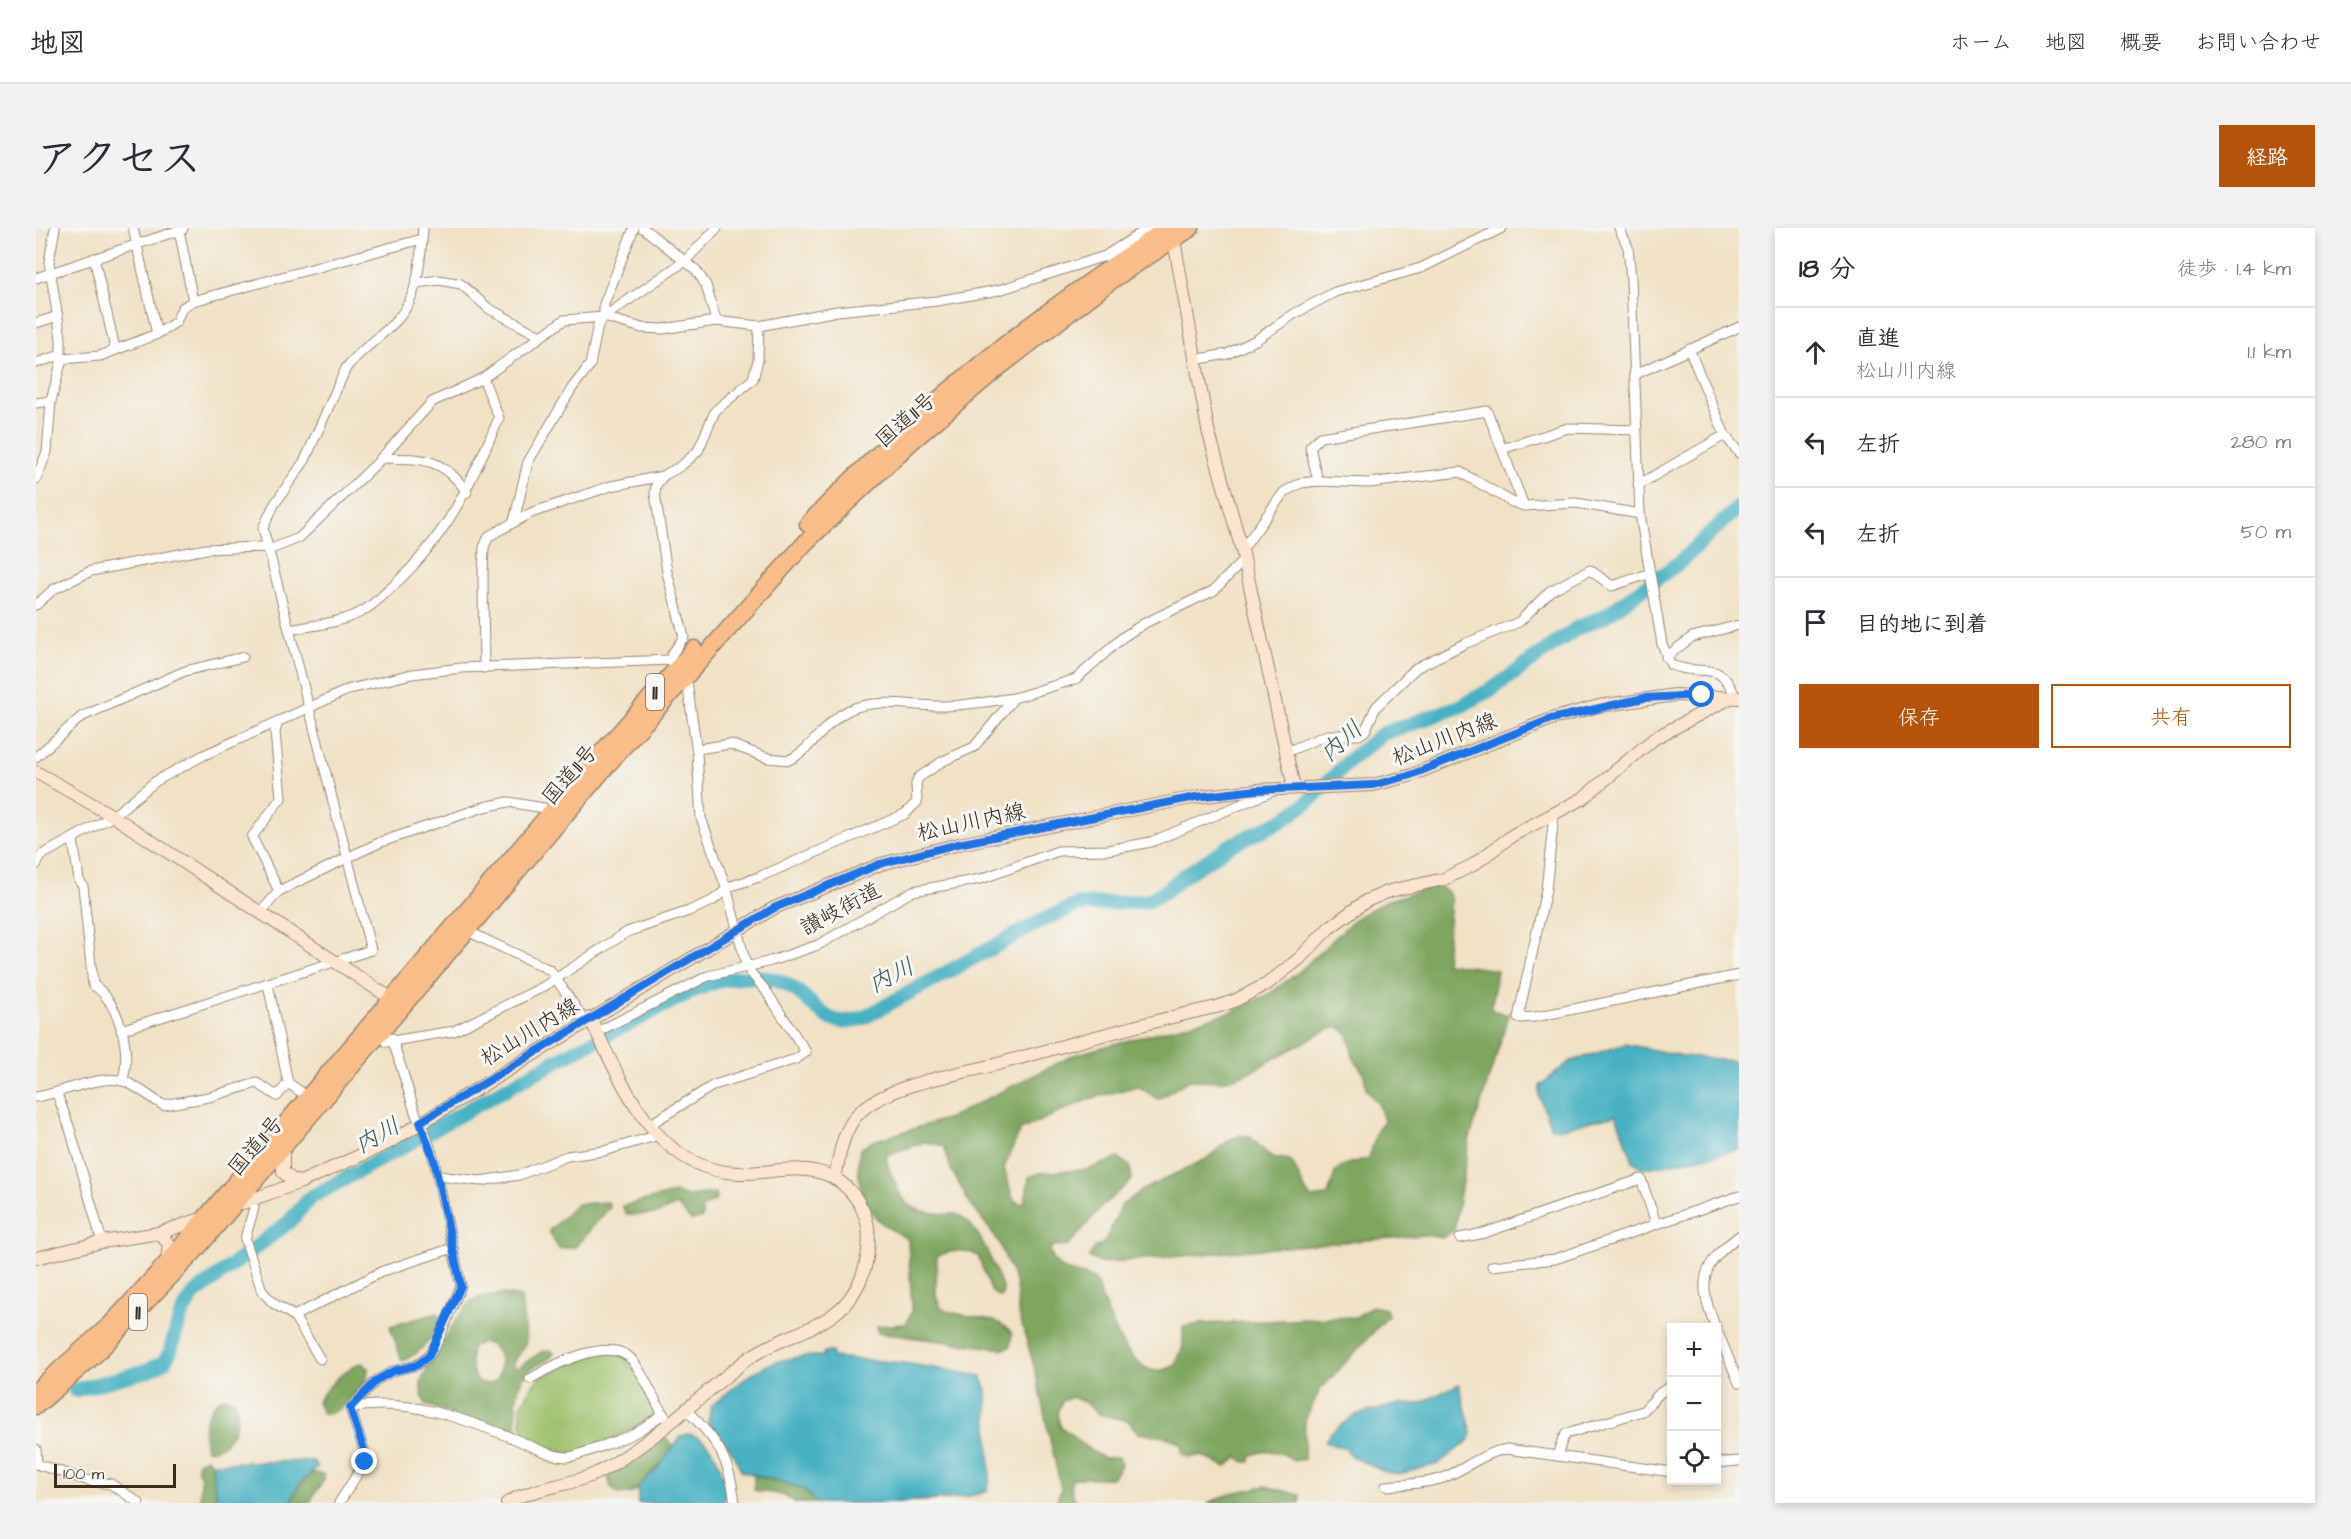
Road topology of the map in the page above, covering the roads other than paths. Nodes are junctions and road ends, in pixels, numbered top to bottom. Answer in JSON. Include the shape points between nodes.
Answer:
{"nodes":[{"id":1,"x":55,"y":228,"type":"edge"},
{"id":2,"x":133,"y":228,"type":"edge"},
{"id":3,"x":423,"y":228,"type":"edge"},
{"id":4,"x":634,"y":228,"type":"edge"},
{"id":5,"x":642,"y":228,"type":"edge"},
{"id":6,"x":717,"y":228,"type":"edge"},
{"id":7,"x":1149,"y":228,"type":"edge"},
{"id":8,"x":1191,"y":228,"type":"edge"},
{"id":9,"x":1502,"y":228,"type":"edge"},
{"id":10,"x":1619,"y":228,"type":"edge"},
{"id":11,"x":182,"y":229,"type":"edge"},
{"id":12,"x":1171,"y":232,"type":"edge"},
{"id":13,"x":422,"y":238,"type":"junction"},
{"id":14,"x":136,"y":244,"type":"junction"},
{"id":15,"x":94,"y":258,"type":"junction"},
{"id":16,"x":685,"y":261,"type":"junction"},
{"id":17,"x":52,"y":273,"type":"junction"},
{"id":18,"x":36,"y":278,"type":"edge"},
{"id":19,"x":417,"y":283,"type":"junction"},
{"id":20,"x":193,"y":301,"type":"junction"},
{"id":21,"x":58,"y":316,"type":"junction"},
{"id":22,"x":604,"y":317,"type":"junction"},
{"id":23,"x":716,"y":321,"type":"junction"},
{"id":24,"x":36,"y":323,"type":"edge"},
{"id":25,"x":759,"y":326,"type":"junction"},
{"id":26,"x":1739,"y":327,"type":"edge"},
{"id":27,"x":157,"y":334,"type":"junction"},
{"id":28,"x":540,"y":336,"type":"junction"},
{"id":29,"x":115,"y":348,"type":"junction"},
{"id":30,"x":1689,"y":349,"type":"junction"},
{"id":31,"x":61,"y":357,"type":"junction"},
{"id":32,"x":1194,"y":360,"type":"junction"},
{"id":33,"x":36,"y":363,"type":"edge"},
{"id":34,"x":1634,"y":375,"type":"junction"},
{"id":35,"x":483,"y":378,"type":"junction"},
{"id":36,"x":51,"y":401,"type":"junction"},
{"id":37,"x":36,"y":403,"type":"edge"},
{"id":38,"x":1636,"y":430,"type":"junction"},
{"id":39,"x":1725,"y":435,"type":"junction"},
{"id":40,"x":1502,"y":449,"type":"junction"},
{"id":41,"x":1739,"y":453,"type":"edge"},
{"id":42,"x":381,"y":458,"type":"junction"},
{"id":43,"x":663,"y":476,"type":"junction"},
{"id":44,"x":36,"y":479,"type":"edge"},
{"id":45,"x":1318,"y":481,"type":"junction"},
{"id":46,"x":1638,"y":484,"type":"junction"},
{"id":47,"x":467,"y":492,"type":"junction"},
{"id":48,"x":1524,"y":506,"type":"junction"},
{"id":49,"x":1640,"y":514,"type":"junction"},
{"id":50,"x":514,"y":521,"type":"junction"},
{"id":51,"x":270,"y":549,"type":"junction"},
{"id":52,"x":1244,"y":555,"type":"junction"},
{"id":53,"x":1649,"y":576,"type":"junction"},
{"id":54,"x":36,"y":605,"type":"edge"},
{"id":55,"x":1739,"y":625,"type":"edge"},
{"id":56,"x":290,"y":630,"type":"junction"},
{"id":57,"x":243,"y":657,"type":"dead end"},
{"id":58,"x":1666,"y":657,"type":"junction"},
{"id":59,"x":679,"y":667,"type":"junction"},
{"id":60,"x":484,"y":668,"type":"junction"},
{"id":61,"x":1737,"y":697,"type":"edge"},
{"id":62,"x":1014,"y":698,"type":"junction"},
{"id":63,"x":310,"y":707,"type":"junction"},
{"id":64,"x":278,"y":721,"type":"junction"},
{"id":65,"x":697,"y":749,"type":"junction"},
{"id":66,"x":1287,"y":752,"type":"junction"},
{"id":67,"x":36,"y":757,"type":"edge"},
{"id":68,"x":36,"y":772,"type":"edge"},
{"id":69,"x":1294,"y":788,"type":"junction"},
{"id":70,"x":1278,"y":789,"type":"junction"},
{"id":71,"x":1554,"y":815,"type":"junction"},
{"id":72,"x":113,"y":816,"type":"junction"},
{"id":73,"x":555,"y":817,"type":"junction"},
{"id":74,"x":73,"y":840,"type":"junction"},
{"id":75,"x":39,"y":851,"type":"edge"},
{"id":76,"x":349,"y":857,"type":"junction"},
{"id":77,"x":36,"y":865,"type":"edge"},
{"id":78,"x":727,"y":890,"type":"junction"},
{"id":79,"x":279,"y":891,"type":"junction"},
{"id":80,"x":261,"y":912,"type":"junction"},
{"id":81,"x":736,"y":930,"type":"junction"},
{"id":82,"x":467,"y":931,"type":"junction"},
{"id":83,"x":335,"y":961,"type":"junction"},
{"id":84,"x":748,"y":970,"type":"junction"},
{"id":85,"x":1739,"y":975,"type":"edge"},
{"id":86,"x":556,"y":978,"type":"junction"},
{"id":87,"x":268,"y":984,"type":"junction"},
{"id":88,"x":396,"y":1002,"type":"junction"},
{"id":89,"x":587,"y":1020,"type":"junction"},
{"id":90,"x":121,"y":1030,"type":"junction"},
{"id":91,"x":599,"y":1038,"type":"junction"},
{"id":92,"x":122,"y":1081,"type":"junction"},
{"id":93,"x":288,"y":1083,"type":"junction"},
{"id":94,"x":57,"y":1094,"type":"junction"},
{"id":95,"x":36,"y":1097,"type":"edge"},
{"id":96,"x":308,"y":1097,"type":"junction"},
{"id":97,"x":649,"y":1125,"type":"junction"},
{"id":98,"x":422,"y":1126,"type":"junction"},
{"id":99,"x":659,"y":1135,"type":"junction"},
{"id":100,"x":284,"y":1146,"type":"junction"},
{"id":101,"x":438,"y":1176,"type":"junction"},
{"id":102,"x":835,"y":1179,"type":"junction"},
{"id":103,"x":301,"y":1182,"type":"junction"},
{"id":104,"x":1739,"y":1196,"type":"edge"},
{"id":105,"x":251,"y":1200,"type":"junction"},
{"id":106,"x":230,"y":1208,"type":"junction"},
{"id":107,"x":205,"y":1218,"type":"junction"},
{"id":108,"x":1656,"y":1223,"type":"junction"},
{"id":109,"x":159,"y":1233,"type":"junction"},
{"id":110,"x":1739,"y":1236,"type":"edge"},
{"id":111,"x":1460,"y":1238,"type":"dead end"},
{"id":112,"x":102,"y":1242,"type":"junction"},
{"id":113,"x":453,"y":1248,"type":"junction"},
{"id":114,"x":36,"y":1258,"type":"edge"},
{"id":115,"x":166,"y":1263,"type":"junction"},
{"id":116,"x":1492,"y":1266,"type":"dead end"},
{"id":117,"x":294,"y":1316,"type":"junction"},
{"id":118,"x":1714,"y":1323,"type":"edge"},
{"id":119,"x":1721,"y":1346,"type":"edge"},
{"id":120,"x":320,"y":1359,"type":"dead end"},
{"id":121,"x":530,"y":1379,"type":"dead end"},
{"id":122,"x":1739,"y":1383,"type":"edge"},
{"id":123,"x":1667,"y":1388,"type":"edge"},
{"id":124,"x":36,"y":1391,"type":"edge"},
{"id":125,"x":36,"y":1406,"type":"edge"},
{"id":126,"x":350,"y":1408,"type":"junction"},
{"id":127,"x":685,"y":1409,"type":"junction"},
{"id":128,"x":666,"y":1418,"type":"junction"},
{"id":129,"x":36,"y":1449,"type":"edge"},
{"id":130,"x":1557,"y":1456,"type":"junction"},
{"id":131,"x":1739,"y":1461,"type":"edge"},
{"id":132,"x":1721,"y":1463,"type":"edge"},
{"id":133,"x":37,"y":1464,"type":"edge"},
{"id":134,"x":1667,"y":1471,"type":"edge"},
{"id":135,"x":1386,"y":1486,"type":"dead end"},
{"id":136,"x":139,"y":1503,"type":"edge"},
{"id":137,"x":339,"y":1503,"type":"edge"},
{"id":138,"x":507,"y":1503,"type":"edge"},
{"id":139,"x":735,"y":1503,"type":"edge"}],
"edges":[{"from":1,"to":17,"type":"street","via":[[49,262]]},
{"from":2,"to":14,"type":"street"},
{"from":3,"to":13,"type":"street"},
{"from":4,"to":22,"type":"street","via":[[604,304]]},
{"from":5,"to":16,"type":"street"},
{"from":6,"to":16,"type":"street"},
{"from":7,"to":25,"type":"street","via":[[1105,256],[999,290],[837,311]]},
{"from":8,"to":12,"type":"highway","name":"国道11号","number":"11"},
{"from":9,"to":32,"type":"street","via":[[1421,268],[1335,292],[1227,354]]},
{"from":10,"to":34,"type":"street","via":[[1628,247]]},
{"from":11,"to":14,"type":"street"},
{"from":11,"to":20,"type":"street"},
{"from":12,"to":32,"type":"street"},
{"from":12,"to":59,"type":"highway","name":"国道11号","number":"11","via":[[1042,332],[910,443]]},
{"from":13,"to":19,"type":"street"},
{"from":13,"to":20,"type":"street"},
{"from":14,"to":15,"type":"street"},
{"from":14,"to":27,"type":"street"},
{"from":15,"to":17,"type":"street"},
{"from":15,"to":29,"type":"street"},
{"from":16,"to":22,"type":"street"},
{"from":16,"to":23,"type":"street","via":[[706,285]]},
{"from":17,"to":18,"type":"street"},
{"from":17,"to":21,"type":"street"},
{"from":19,"to":28,"type":"street","via":[[439,280],[461,284],[488,308]]},
{"from":19,"to":51,"type":"street","via":[[396,320],[346,368],[305,460],[263,528]]},
{"from":20,"to":27,"type":"street","via":[[182,308],[176,322]]},
{"from":21,"to":24,"type":"street"},
{"from":21,"to":31,"type":"street"},
{"from":22,"to":23,"type":"street","via":[[642,328],[662,329]]},
{"from":22,"to":28,"type":"street","via":[[564,320]]},
{"from":22,"to":50,"type":"street","via":[[598,325],[590,365],[528,462]]},
{"from":23,"to":25,"type":"street"},
{"from":25,"to":43,"type":"street","via":[[753,379],[715,411],[698,451]]},
{"from":26,"to":30,"type":"street"},
{"from":27,"to":29,"type":"street"},
{"from":28,"to":35,"type":"street"},
{"from":29,"to":31,"type":"street","via":[[100,356]]},
{"from":30,"to":34,"type":"street"},
{"from":30,"to":39,"type":"street"},
{"from":31,"to":33,"type":"street"},
{"from":31,"to":36,"type":"street"},
{"from":32,"to":52,"type":"street","via":[[1208,429]]},
{"from":34,"to":38,"type":"street"},
{"from":35,"to":42,"type":"street","via":[[432,402]]},
{"from":35,"to":47,"type":"street","via":[[499,418]]},
{"from":36,"to":37,"type":"street"},
{"from":36,"to":44,"type":"street","via":[[47,452]]},
{"from":38,"to":40,"type":"street","via":[[1568,428]]},
{"from":38,"to":46,"type":"street"},
{"from":39,"to":41,"type":"street"},
{"from":39,"to":46,"type":"street"},
{"from":40,"to":45,"type":"street","via":[[1487,411],[1320,437],[1310,447]]},
{"from":40,"to":48,"type":"street"},
{"from":42,"to":47,"type":"street","via":[[438,463]]},
{"from":42,"to":51,"type":"street","via":[[299,538]]},
{"from":43,"to":50,"type":"street","via":[[611,486]]},
{"from":43,"to":59,"type":"street","via":[[655,493],[667,572],[684,637],[672,654]]},
{"from":45,"to":48,"type":"street","via":[[1369,483],[1460,472]]},
{"from":45,"to":52,"type":"street","via":[[1301,483],[1284,492]]},
{"from":46,"to":49,"type":"street"},
{"from":47,"to":56,"type":"street","via":[[427,551],[375,603],[351,617]]},
{"from":48,"to":49,"type":"street","via":[[1576,503]]},
{"from":49,"to":53,"type":"street"},
{"from":50,"to":60,"type":"street","via":[[489,536],[484,547]]},
{"from":51,"to":54,"type":"street","via":[[206,549],[91,572],[54,589]]},
{"from":51,"to":56,"type":"street"},
{"from":52,"to":62,"type":"street","via":[[1213,591],[1123,637],[1076,679]]},
{"from":52,"to":66,"type":"street"},
{"from":53,"to":58,"type":"street"},
{"from":53,"to":66,"type":"street","via":[[1612,586],[1590,570],[1550,591],[1519,622],[1416,668],[1376,707],[1365,731],[1359,735],[1320,736]]},
{"from":55,"to":58,"type":"street","via":[[1692,637]]},
{"from":56,"to":63,"type":"street"},
{"from":57,"to":67,"type":"street","via":[[185,671],[81,717]]},
{"from":58,"to":61,"type":"street","via":[[1671,665],[1684,671],[1717,671],[1728,680]]},
{"from":59,"to":60,"type":"street"},
{"from":59,"to":65,"type":"street"},
{"from":59,"to":73,"type":"highway","name":"国道11号","number":"11"},
{"from":60,"to":63,"type":"street","via":[[412,674],[350,689]]},
{"from":61,"to":69,"type":"street","name":"松山川内線","via":[[1675,695],[1599,706],[1551,719],[1408,776],[1373,785]]},
{"from":61,"to":71,"type":"street","via":[[1655,738],[1582,799]]},
{"from":62,"to":65,"type":"street","via":[[945,706],[871,705],[850,710],[834,719],[789,760],[768,758],[730,744]]},
{"from":62,"to":78,"type":"street","via":[[974,747],[918,778],[917,802],[905,814]]},
{"from":63,"to":64,"type":"street"},
{"from":63,"to":76,"type":"street"},
{"from":64,"to":72,"type":"street","via":[[156,780]]},
{"from":64,"to":79,"type":"street","via":[[275,732],[281,798],[252,837]]},
{"from":65,"to":78,"type":"street","via":[[701,819]]},
{"from":66,"to":69,"type":"street"},
{"from":68,"to":72,"type":"street"},
{"from":69,"to":70,"type":"street","name":"松山川内線"},
{"from":70,"to":81,"type":"street","name":"松山川内線","via":[[1196,797],[918,853],[803,894]]},
{"from":70,"to":84,"type":"street","name":"讃岐街道","via":[[1151,842],[1108,850],[1058,851],[981,879],[913,891],[818,945]]},
{"from":71,"to":85,"type":"street","via":[[1546,890],[1518,1018]]},
{"from":71,"to":102,"type":"street","via":[[1513,836],[1460,872],[1366,901],[1329,927],[1282,974],[1234,1001],[879,1098],[851,1124]]},
{"from":72,"to":74,"type":"street"},
{"from":72,"to":80,"type":"street"},
{"from":73,"to":76,"type":"street","via":[[544,808],[508,802],[381,842]]},
{"from":73,"to":82,"type":"highway","name":"国道11号","number":"11"},
{"from":73,"to":88,"type":"highway","name":"国道11号","number":"11"},
{"from":74,"to":75,"type":"street"},
{"from":74,"to":90,"type":"street","via":[[78,880],[83,886],[93,985],[108,998]]},
{"from":75,"to":77,"type":"street"},
{"from":76,"to":79,"type":"street"},
{"from":76,"to":83,"type":"street","via":[[371,950]]},
{"from":78,"to":81,"type":"street"},
{"from":78,"to":86,"type":"street","via":[[689,911],[627,932]]},
{"from":79,"to":80,"type":"street"},
{"from":80,"to":83,"type":"street"},
{"from":81,"to":84,"type":"street"},
{"from":81,"to":89,"type":"street","name":"松山川内線"},
{"from":82,"to":86,"type":"street","via":[[550,970]]},
{"from":82,"to":88,"type":"highway","name":"国道11号","number":"11"},
{"from":83,"to":87,"type":"street"},
{"from":83,"to":88,"type":"street"},
{"from":84,"to":91,"type":"street","name":"讃岐街道","via":[[692,983]]},
{"from":84,"to":97,"type":"street","via":[[806,1052],[796,1059],[714,1085]]},
{"from":86,"to":89,"type":"street"},
{"from":86,"to":98,"type":"street","via":[[454,1031],[390,1040]]},
{"from":87,"to":90,"type":"street"},
{"from":87,"to":93,"type":"street"},
{"from":88,"to":96,"type":"highway","name":"国道11号","number":"11"},
{"from":88,"to":100,"type":"highway","name":"国道11号","number":"11","via":[[329,1095]]},
{"from":89,"to":91,"type":"street"},
{"from":89,"to":98,"type":"street","name":"松山川内線"},
{"from":90,"to":92,"type":"street","via":[[127,1068]]},
{"from":91,"to":97,"type":"street","via":[[622,1085]]},
{"from":92,"to":93,"type":"street","via":[[163,1105],[256,1083],[277,1096]]},
{"from":92,"to":94,"type":"street","via":[[85,1083]]},
{"from":93,"to":96,"type":"street"},
{"from":94,"to":95,"type":"street"},
{"from":94,"to":112,"type":"street"},
{"from":96,"to":107,"type":"highway","name":"国道11号","number":"11"},
{"from":97,"to":99,"type":"street"},
{"from":98,"to":101,"type":"street"},
{"from":98,"to":103,"type":"street","name":"松山川内線"},
{"from":99,"to":101,"type":"street","via":[[567,1156],[519,1174],[480,1181]]},
{"from":99,"to":102,"type":"street","via":[[693,1162],[725,1172],[805,1169]]},
{"from":100,"to":103,"type":"street","via":[[283,1172]]},
{"from":100,"to":106,"type":"highway","name":"国道11号","number":"11"},
{"from":101,"to":113,"type":"street"},
{"from":102,"to":127,"type":"street","via":[[851,1192],[867,1221],[867,1257],[855,1292],[835,1316],[750,1358]]},
{"from":103,"to":105,"type":"street","name":"松山川内線"},
{"from":104,"to":108,"type":"street"},
{"from":105,"to":106,"type":"street","name":"松山川内線"},
{"from":105,"to":117,"type":"street","via":[[254,1208],[245,1239],[262,1291],[273,1304]]},
{"from":106,"to":107,"type":"street","name":"松山川内線"},
{"from":106,"to":125,"type":"highway","name":"国道11号","number":"11","via":[[155,1296]]},
{"from":107,"to":109,"type":"street","name":"松山川内線"},
{"from":107,"to":115,"type":"highway","name":"国道11号","number":"11"},
{"from":108,"to":111,"type":"street","via":[[1641,1179]]},
{"from":108,"to":116,"type":"street","via":[[1555,1259]]},
{"from":109,"to":112,"type":"street","name":"松山川内線"},
{"from":109,"to":115,"type":"street","via":[[169,1244]]},
{"from":110,"to":118,"type":"street","via":[[1713,1258],[1704,1278],[1706,1303]]},
{"from":112,"to":114,"type":"street","name":"松山川内線"},
{"from":113,"to":117,"type":"street","via":[[383,1271]]},
{"from":113,"to":126,"type":"street","via":[[461,1286],[429,1356],[417,1365],[377,1380]]},
{"from":115,"to":124,"type":"highway","name":"国道11号","number":"11","via":[[112,1323]]},
{"from":117,"to":120,"type":"street"},
{"from":119,"to":122,"type":"street"},
{"from":121,"to":128,"type":"street","via":[[581,1355],[615,1351],[632,1361]]},
{"from":123,"to":130,"type":"street","via":[[1643,1411],[1566,1434]]},
{"from":126,"to":128,"type":"street","via":[[389,1404],[420,1408],[513,1438],[540,1451],[568,1457]]},
{"from":126,"to":137,"type":"street","via":[[365,1462]]},
{"from":127,"to":128,"type":"street"},
{"from":127,"to":139,"type":"street","via":[[723,1454]]},
{"from":128,"to":138,"type":"street","via":[[596,1473]]},
{"from":129,"to":133,"type":"street"},
{"from":130,"to":134,"type":"street"},
{"from":130,"to":135,"type":"street","via":[[1518,1449],[1492,1452],[1443,1478]]},
{"from":131,"to":132,"type":"street"},
{"from":133,"to":136,"type":"street","via":[[111,1484]]}]}
